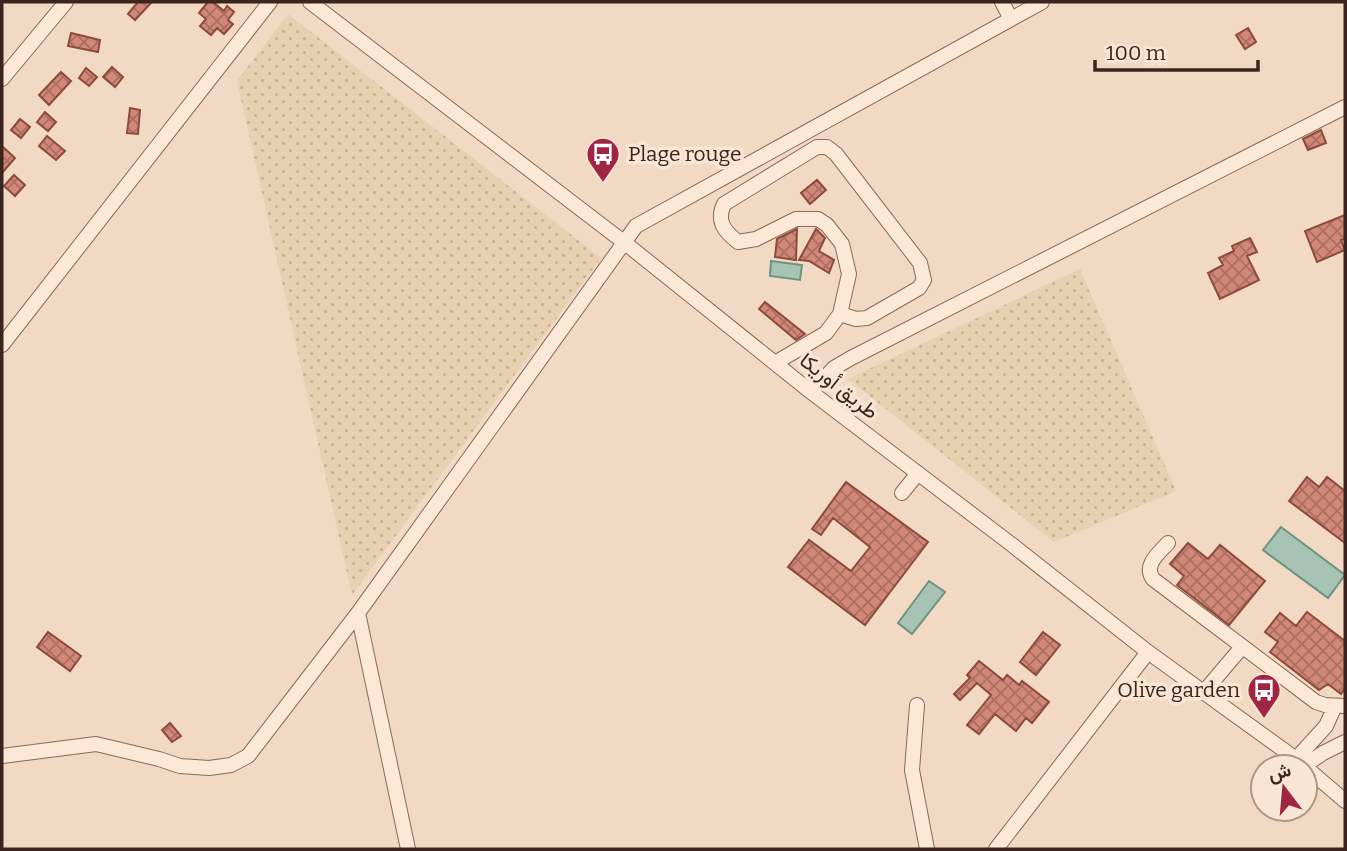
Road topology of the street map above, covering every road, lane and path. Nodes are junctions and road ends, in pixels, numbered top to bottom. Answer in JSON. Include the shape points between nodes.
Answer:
{"nodes":[{"id":1,"x":66,"y":2,"type":"edge"},
{"id":2,"x":270,"y":2,"type":"edge"},
{"id":3,"x":310,"y":2,"type":"edge"},
{"id":4,"x":1002,"y":2,"type":"edge"},
{"id":5,"x":1042,"y":2,"type":"edge"},
{"id":6,"x":1011,"y":19,"type":"junction"},
{"id":7,"x":2,"y":79,"type":"edge"},
{"id":8,"x":1345,"y":107,"type":"edge"},
{"id":9,"x":625,"y":243,"type":"junction"},
{"id":10,"x":841,"y":314,"type":"junction"},
{"id":11,"x":2,"y":345,"type":"edge"},
{"id":12,"x":775,"y":363,"type":"junction"},
{"id":13,"x":811,"y":392,"type":"junction"},
{"id":14,"x":918,"y":473,"type":"junction"},
{"id":15,"x":902,"y":493,"type":"dead end"},
{"id":16,"x":1168,"y":542,"type":"dead end"},
{"id":17,"x":358,"y":612,"type":"junction"},
{"id":18,"x":1242,"y":647,"type":"junction"},
{"id":19,"x":1148,"y":652,"type":"junction"},
{"id":20,"x":1203,"y":693,"type":"junction"},
{"id":21,"x":917,"y":705,"type":"dead end"},
{"id":22,"x":1340,"y":706,"type":"edge"},
{"id":23,"x":1345,"y":742,"type":"edge"},
{"id":24,"x":1286,"y":753,"type":"edge"},
{"id":25,"x":1307,"y":753,"type":"edge"},
{"id":26,"x":1319,"y":754,"type":"edge"},
{"id":27,"x":2,"y":756,"type":"edge"},
{"id":28,"x":1319,"y":779,"type":"edge"},
{"id":29,"x":1345,"y":801,"type":"edge"},
{"id":30,"x":408,"y":849,"type":"edge"},
{"id":31,"x":927,"y":849,"type":"edge"},
{"id":32,"x":996,"y":849,"type":"edge"}],
"edges":[{"from":1,"to":7,"type":"street"},
{"from":2,"to":11,"type":"street"},
{"from":3,"to":9,"type":"street","name":"طريق أوريكا"},
{"from":4,"to":6,"type":"street"},
{"from":5,"to":6,"type":"street"},
{"from":6,"to":9,"type":"street","via":[[644,221]]},
{"from":8,"to":13,"type":"street","via":[[851,358]]},
{"from":9,"to":12,"type":"street","name":"طريق أوريكا"},
{"from":9,"to":17,"type":"street"},
{"from":10,"to":10,"type":"street","via":[[849,274],[842,244],[827,225],[818,219],[796,219],[756,239],[738,242],[720,221],[724,204],[817,147],[836,154],[920,263],[924,281],[867,318]]},
{"from":10,"to":12,"type":"street","via":[[826,333]]},
{"from":12,"to":13,"type":"street","name":"طريق أوريكا"},
{"from":13,"to":14,"type":"street","name":"طريق أوريكا"},
{"from":14,"to":15,"type":"street"},
{"from":14,"to":19,"type":"street","name":"طريق أوريكا"},
{"from":16,"to":18,"type":"street","via":[[1150,563],[1151,577]]},
{"from":17,"to":27,"type":"street","via":[[248,756],[231,765],[180,766],[96,744]]},
{"from":17,"to":30,"type":"street"},
{"from":18,"to":20,"type":"street"},
{"from":18,"to":22,"type":"street","via":[[1316,702]]},
{"from":19,"to":20,"type":"street","name":"طريق أوريكا"},
{"from":19,"to":32,"type":"street"},
{"from":20,"to":24,"type":"street","name":"طريق أوريكا"},
{"from":21,"to":31,"type":"street","via":[[912,770]]},
{"from":22,"to":25,"type":"street"},
{"from":23,"to":26,"type":"street"},
{"from":28,"to":29,"type":"street","name":"طريق أوريكا"}]}
